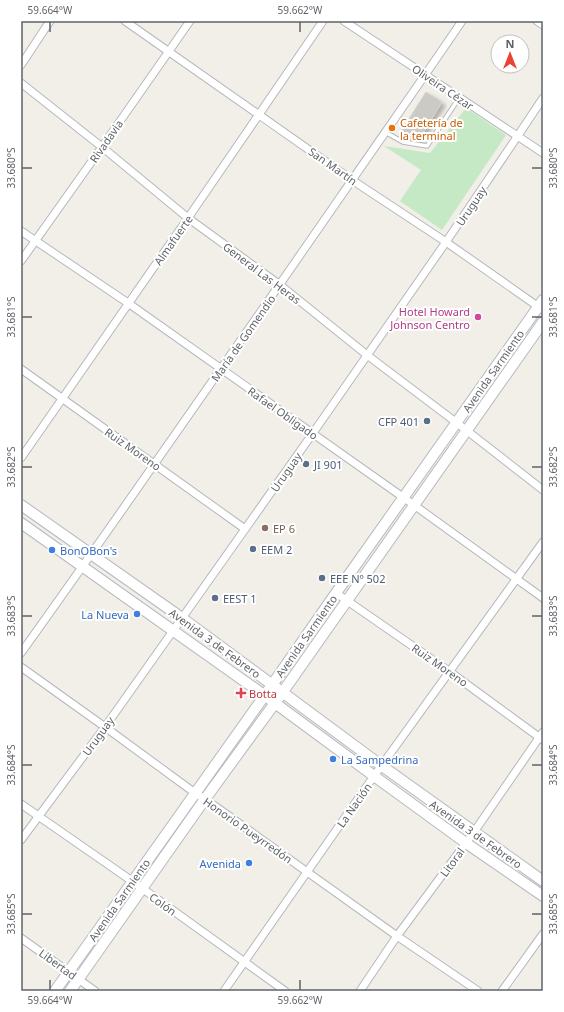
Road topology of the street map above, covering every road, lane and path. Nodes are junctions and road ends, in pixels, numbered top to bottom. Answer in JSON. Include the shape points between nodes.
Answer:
{"nodes":[{"id":1,"x":50,"y":21,"type":"edge"},
{"id":2,"x":125,"y":21,"type":"edge"},
{"id":3,"x":190,"y":21,"type":"edge"},
{"id":4,"x":323,"y":21,"type":"edge"},
{"id":5,"x":344,"y":21,"type":"edge"},
{"id":6,"x":462,"y":21,"type":"edge"},
{"id":7,"x":538,"y":21,"type":"edge"},
{"id":8,"x":543,"y":25,"type":"edge"},
{"id":9,"x":168,"y":51,"type":"junction"},
{"id":10,"x":21,"y":65,"type":"edge"},
{"id":11,"x":425,"y":75,"type":"junction"},
{"id":12,"x":21,"y":83,"type":"edge"},
{"id":13,"x":460,"y":98,"type":"junction"},
{"id":14,"x":543,"y":98,"type":"edge"},
{"id":15,"x":260,"y":114,"type":"junction"},
{"id":16,"x":385,"y":132,"type":"junction"},
{"id":17,"x":517,"y":137,"type":"junction"},
{"id":18,"x":102,"y":147,"type":"junction"},
{"id":19,"x":543,"y":153,"type":"edge"},
{"id":20,"x":352,"y":180,"type":"junction"},
{"id":21,"x":188,"y":218,"type":"junction"},
{"id":22,"x":21,"y":231,"type":"edge"},
{"id":23,"x":35,"y":240,"type":"junction"},
{"id":24,"x":446,"y":242,"type":"junction"},
{"id":25,"x":21,"y":261,"type":"edge"},
{"id":26,"x":280,"y":285,"type":"junction"},
{"id":27,"x":128,"y":303,"type":"junction"},
{"id":28,"x":541,"y":306,"type":"edge"},
{"id":29,"x":543,"y":322,"type":"edge"},
{"id":30,"x":367,"y":355,"type":"junction"},
{"id":31,"x":21,"y":369,"type":"edge"},
{"id":32,"x":221,"y":369,"type":"junction"},
{"id":33,"x":63,"y":399,"type":"junction"},
{"id":34,"x":457,"y":423,"type":"junction"},
{"id":35,"x":466,"y":431,"type":"junction"},
{"id":36,"x":313,"y":433,"type":"junction"},
{"id":37,"x":21,"y":458,"type":"edge"},
{"id":38,"x":155,"y":464,"type":"junction"},
{"id":39,"x":543,"y":490,"type":"edge"},
{"id":40,"x":403,"y":497,"type":"junction"},
{"id":41,"x":21,"y":505,"type":"edge"},
{"id":42,"x":414,"y":505,"type":"junction"},
{"id":43,"x":21,"y":523,"type":"edge"},
{"id":44,"x":245,"y":528,"type":"junction"},
{"id":45,"x":543,"y":542,"type":"edge"},
{"id":46,"x":91,"y":554,"type":"junction"},
{"id":47,"x":83,"y":566,"type":"junction"},
{"id":48,"x":516,"y":579,"type":"junction"},
{"id":49,"x":336,"y":593,"type":"junction"},
{"id":50,"x":543,"y":598,"type":"edge"},
{"id":51,"x":347,"y":600,"type":"junction"},
{"id":52,"x":182,"y":618,"type":"junction"},
{"id":53,"x":173,"y":630,"type":"junction"},
{"id":54,"x":21,"y":653,"type":"edge"},
{"id":55,"x":21,"y":667,"type":"edge"},
{"id":56,"x":450,"y":672,"type":"junction"},
{"id":57,"x":272,"y":685,"type":"junction"},
{"id":58,"x":282,"y":692,"type":"junction"},
{"id":59,"x":264,"y":695,"type":"junction"},
{"id":60,"x":275,"y":703,"type":"junction"},
{"id":61,"x":105,"y":727,"type":"junction"},
{"id":62,"x":542,"y":736,"type":"edge"},
{"id":63,"x":382,"y":766,"type":"junction"},
{"id":64,"x":374,"y":776,"type":"junction"},
{"id":65,"x":195,"y":793,"type":"junction"},
{"id":66,"x":205,"y":799,"type":"junction"},
{"id":67,"x":21,"y":804,"type":"edge"},
{"id":68,"x":38,"y":816,"type":"junction"},
{"id":69,"x":474,"y":832,"type":"junction"},
{"id":70,"x":21,"y":840,"type":"edge"},
{"id":71,"x":466,"y":843,"type":"junction"},
{"id":72,"x":308,"y":872,"type":"junction"},
{"id":73,"x":543,"y":881,"type":"edge"},
{"id":74,"x":132,"y":882,"type":"junction"},
{"id":75,"x":142,"y":889,"type":"junction"},
{"id":76,"x":543,"y":896,"type":"edge"},
{"id":77,"x":543,"y":934,"type":"edge"},
{"id":78,"x":397,"y":936,"type":"junction"},
{"id":79,"x":21,"y":938,"type":"edge"},
{"id":80,"x":245,"y":962,"type":"junction"},
{"id":81,"x":68,"y":972,"type":"junction"},
{"id":82,"x":78,"y":979,"type":"junction"},
{"id":83,"x":55,"y":991,"type":"edge"},
{"id":84,"x":70,"y":991,"type":"edge"},
{"id":85,"x":95,"y":991,"type":"edge"},
{"id":86,"x":224,"y":991,"type":"edge"},
{"id":87,"x":285,"y":991,"type":"edge"},
{"id":88,"x":360,"y":991,"type":"edge"},
{"id":89,"x":478,"y":991,"type":"edge"},
{"id":90,"x":502,"y":991,"type":"edge"}],
"edges":[{"from":1,"to":10,"type":"street"},
{"from":2,"to":9,"type":"street","name":"San Martín"},
{"from":3,"to":9,"type":"street","name":"Rivadavia"},
{"from":4,"to":15,"type":"street","name":"Almafuerte"},
{"from":5,"to":11,"type":"street","name":"Oliveira Cézar"},
{"from":6,"to":11,"type":"street","name":"María de Gomendio"},
{"from":7,"to":8,"type":"street"},
{"from":9,"to":15,"type":"street","name":"San Martín"},
{"from":9,"to":18,"type":"street","name":"Rivadavia"},
{"from":11,"to":13,"type":"street","name":"Oliveira Cézar"},
{"from":11,"to":16,"type":"street","name":"María de Gomendio"},
{"from":12,"to":18,"type":"street","name":"General Las Heras"},
{"from":13,"to":16,"type":"lane","via":[[427,146],[403,142]]},
{"from":13,"to":17,"type":"street","name":"Oliveira Cézar"},
{"from":14,"to":17,"type":"street","name":"Uruguay"},
{"from":15,"to":20,"type":"street","name":"San Martín"},
{"from":15,"to":21,"type":"street","name":"Almafuerte"},
{"from":16,"to":20,"type":"street","name":"María de Gomendio"},
{"from":17,"to":19,"type":"street","name":"Oliveira Cézar"},
{"from":17,"to":24,"type":"street","name":"Uruguay"},
{"from":18,"to":21,"type":"street","name":"General Las Heras"},
{"from":18,"to":23,"type":"street","name":"Rivadavia"},
{"from":20,"to":24,"type":"street","name":"San Martín"},
{"from":20,"to":26,"type":"street","name":"María de Gomendio"},
{"from":21,"to":26,"type":"street","name":"General Las Heras"},
{"from":21,"to":27,"type":"street","name":"Almafuerte"},
{"from":22,"to":23,"type":"street","name":"Rafael Obligado"},
{"from":23,"to":25,"type":"street","name":"Rivadavia"},
{"from":23,"to":27,"type":"street","name":"Rafael Obligado"},
{"from":24,"to":28,"type":"street","name":"San Martín"},
{"from":24,"to":30,"type":"street","name":"Uruguay"},
{"from":26,"to":30,"type":"street","name":"General Las Heras"},
{"from":26,"to":32,"type":"street","name":"María de Gomendio"},
{"from":27,"to":32,"type":"street","name":"Rafael Obligado"},
{"from":27,"to":33,"type":"street","name":"Almafuerte"},
{"from":28,"to":34,"type":"main road","name":"Avenida Sarmiento"},
{"from":29,"to":35,"type":"main road","name":"Avenida Sarmiento"},
{"from":30,"to":34,"type":"street","name":"General Las Heras"},
{"from":30,"to":36,"type":"street","name":"Uruguay"},
{"from":31,"to":33,"type":"street","name":"Ruiz Moreno"},
{"from":32,"to":36,"type":"street","name":"Rafael Obligado"},
{"from":32,"to":38,"type":"street","name":"María de Gomendio"},
{"from":33,"to":37,"type":"street","name":"Almafuerte"},
{"from":33,"to":38,"type":"street","name":"Ruiz Moreno"},
{"from":34,"to":35,"type":"street","name":"General Las Heras"},
{"from":34,"to":40,"type":"main road","name":"Avenida Sarmiento"},
{"from":35,"to":39,"type":"street","name":"General Las Heras"},
{"from":35,"to":42,"type":"main road","name":"Avenida Sarmiento"},
{"from":36,"to":40,"type":"street","name":"Rafael Obligado"},
{"from":36,"to":44,"type":"street","name":"Uruguay"},
{"from":38,"to":44,"type":"street","name":"Ruiz Moreno"},
{"from":38,"to":46,"type":"street","name":"María de Gomendio"},
{"from":40,"to":42,"type":"street","name":"Rafael Obligado"},
{"from":40,"to":49,"type":"main road","name":"Avenida Sarmiento"},
{"from":41,"to":46,"type":"main road","name":"Avenida 3 de Febrero"},
{"from":42,"to":48,"type":"street","name":"Rafael Obligado"},
{"from":42,"to":51,"type":"main road","name":"Avenida Sarmiento"},
{"from":43,"to":47,"type":"main road","name":"Avenida 3 de Febrero"},
{"from":44,"to":52,"type":"street","name":"Uruguay"},
{"from":45,"to":48,"type":"street","name":"La Nación"},
{"from":46,"to":47,"type":"street","name":"María de Gomendio"},
{"from":46,"to":52,"type":"main road","name":"Avenida 3 de Febrero"},
{"from":47,"to":53,"type":"main road","name":"Avenida 3 de Febrero"},
{"from":47,"to":54,"type":"street","name":"María de Gomendio"},
{"from":48,"to":50,"type":"street","name":"Rafael Obligado"},
{"from":48,"to":56,"type":"street","name":"La Nación"},
{"from":49,"to":51,"type":"street","name":"Ruiz Moreno"},
{"from":49,"to":57,"type":"main road","name":"Avenida Sarmiento"},
{"from":51,"to":56,"type":"street","name":"Ruiz Moreno"},
{"from":51,"to":58,"type":"main road","name":"Avenida Sarmiento"},
{"from":52,"to":53,"type":"street","name":"Uruguay"},
{"from":52,"to":57,"type":"main road","name":"Avenida 3 de Febrero"},
{"from":53,"to":59,"type":"main road","name":"Avenida 3 de Febrero"},
{"from":53,"to":61,"type":"street","name":"Uruguay"},
{"from":55,"to":61,"type":"street","name":"Honorio Pueyrredón"},
{"from":56,"to":62,"type":"street","name":"Ruiz Moreno"},
{"from":56,"to":63,"type":"street","name":"La Nación"},
{"from":57,"to":58,"type":"main road","name":"Avenida 3 de Febrero"},
{"from":57,"to":59,"type":"main road","name":"Avenida Sarmiento"},
{"from":58,"to":60,"type":"main road","name":"Avenida Sarmiento"},
{"from":58,"to":63,"type":"main road","name":"Avenida 3 de Febrero"},
{"from":59,"to":60,"type":"main road","name":"Avenida 3 de Febrero"},
{"from":59,"to":65,"type":"main road","name":"Avenida Sarmiento"},
{"from":60,"to":64,"type":"main road","name":"Avenida 3 de Febrero"},
{"from":60,"to":66,"type":"main road","name":"Avenida Sarmiento"},
{"from":61,"to":65,"type":"street","name":"Honorio Pueyrredón"},
{"from":61,"to":68,"type":"street","name":"Uruguay"},
{"from":62,"to":69,"type":"street","name":"Litoral"},
{"from":63,"to":64,"type":"street","name":"La Nación"},
{"from":63,"to":69,"type":"main road","name":"Avenida 3 de Febrero"},
{"from":64,"to":71,"type":"main road","name":"Avenida 3 de Febrero"},
{"from":64,"to":72,"type":"street","name":"La Nación"},
{"from":65,"to":66,"type":"street","name":"Honorio Pueyrredón"},
{"from":65,"to":74,"type":"main road","name":"Avenida Sarmiento"},
{"from":66,"to":72,"type":"street","name":"Honorio Pueyrredón"},
{"from":66,"to":75,"type":"main road","name":"Avenida Sarmiento"},
{"from":67,"to":68,"type":"street","name":"Colón"},
{"from":68,"to":70,"type":"street","name":"Uruguay"},
{"from":68,"to":74,"type":"street","name":"Colón"},
{"from":69,"to":71,"type":"street","name":"Litoral"},
{"from":69,"to":73,"type":"main road","name":"Avenida 3 de Febrero"},
{"from":71,"to":76,"type":"main road","name":"Avenida 3 de Febrero"},
{"from":71,"to":78,"type":"street","name":"Litoral"},
{"from":72,"to":78,"type":"street","name":"Honorio Pueyrredón"},
{"from":72,"to":80,"type":"street","name":"La Nación"},
{"from":74,"to":75,"type":"street","name":"Colón"},
{"from":74,"to":81,"type":"main road","name":"Avenida Sarmiento"},
{"from":75,"to":80,"type":"street","name":"Colón"},
{"from":75,"to":82,"type":"main road","name":"Avenida Sarmiento"},
{"from":77,"to":90,"type":"street"},
{"from":78,"to":88,"type":"street","name":"Litoral"},
{"from":78,"to":89,"type":"street","name":"Honorio Pueyrredón"},
{"from":79,"to":81,"type":"street","name":"Libertad"},
{"from":80,"to":86,"type":"street","name":"La Nación"},
{"from":80,"to":87,"type":"street","name":"Colón"},
{"from":81,"to":82,"type":"street","name":"Libertad"},
{"from":81,"to":83,"type":"main road","name":"Avenida Sarmiento"},
{"from":82,"to":84,"type":"main road","name":"Avenida Sarmiento"},
{"from":82,"to":85,"type":"street","name":"Libertad"}]}
